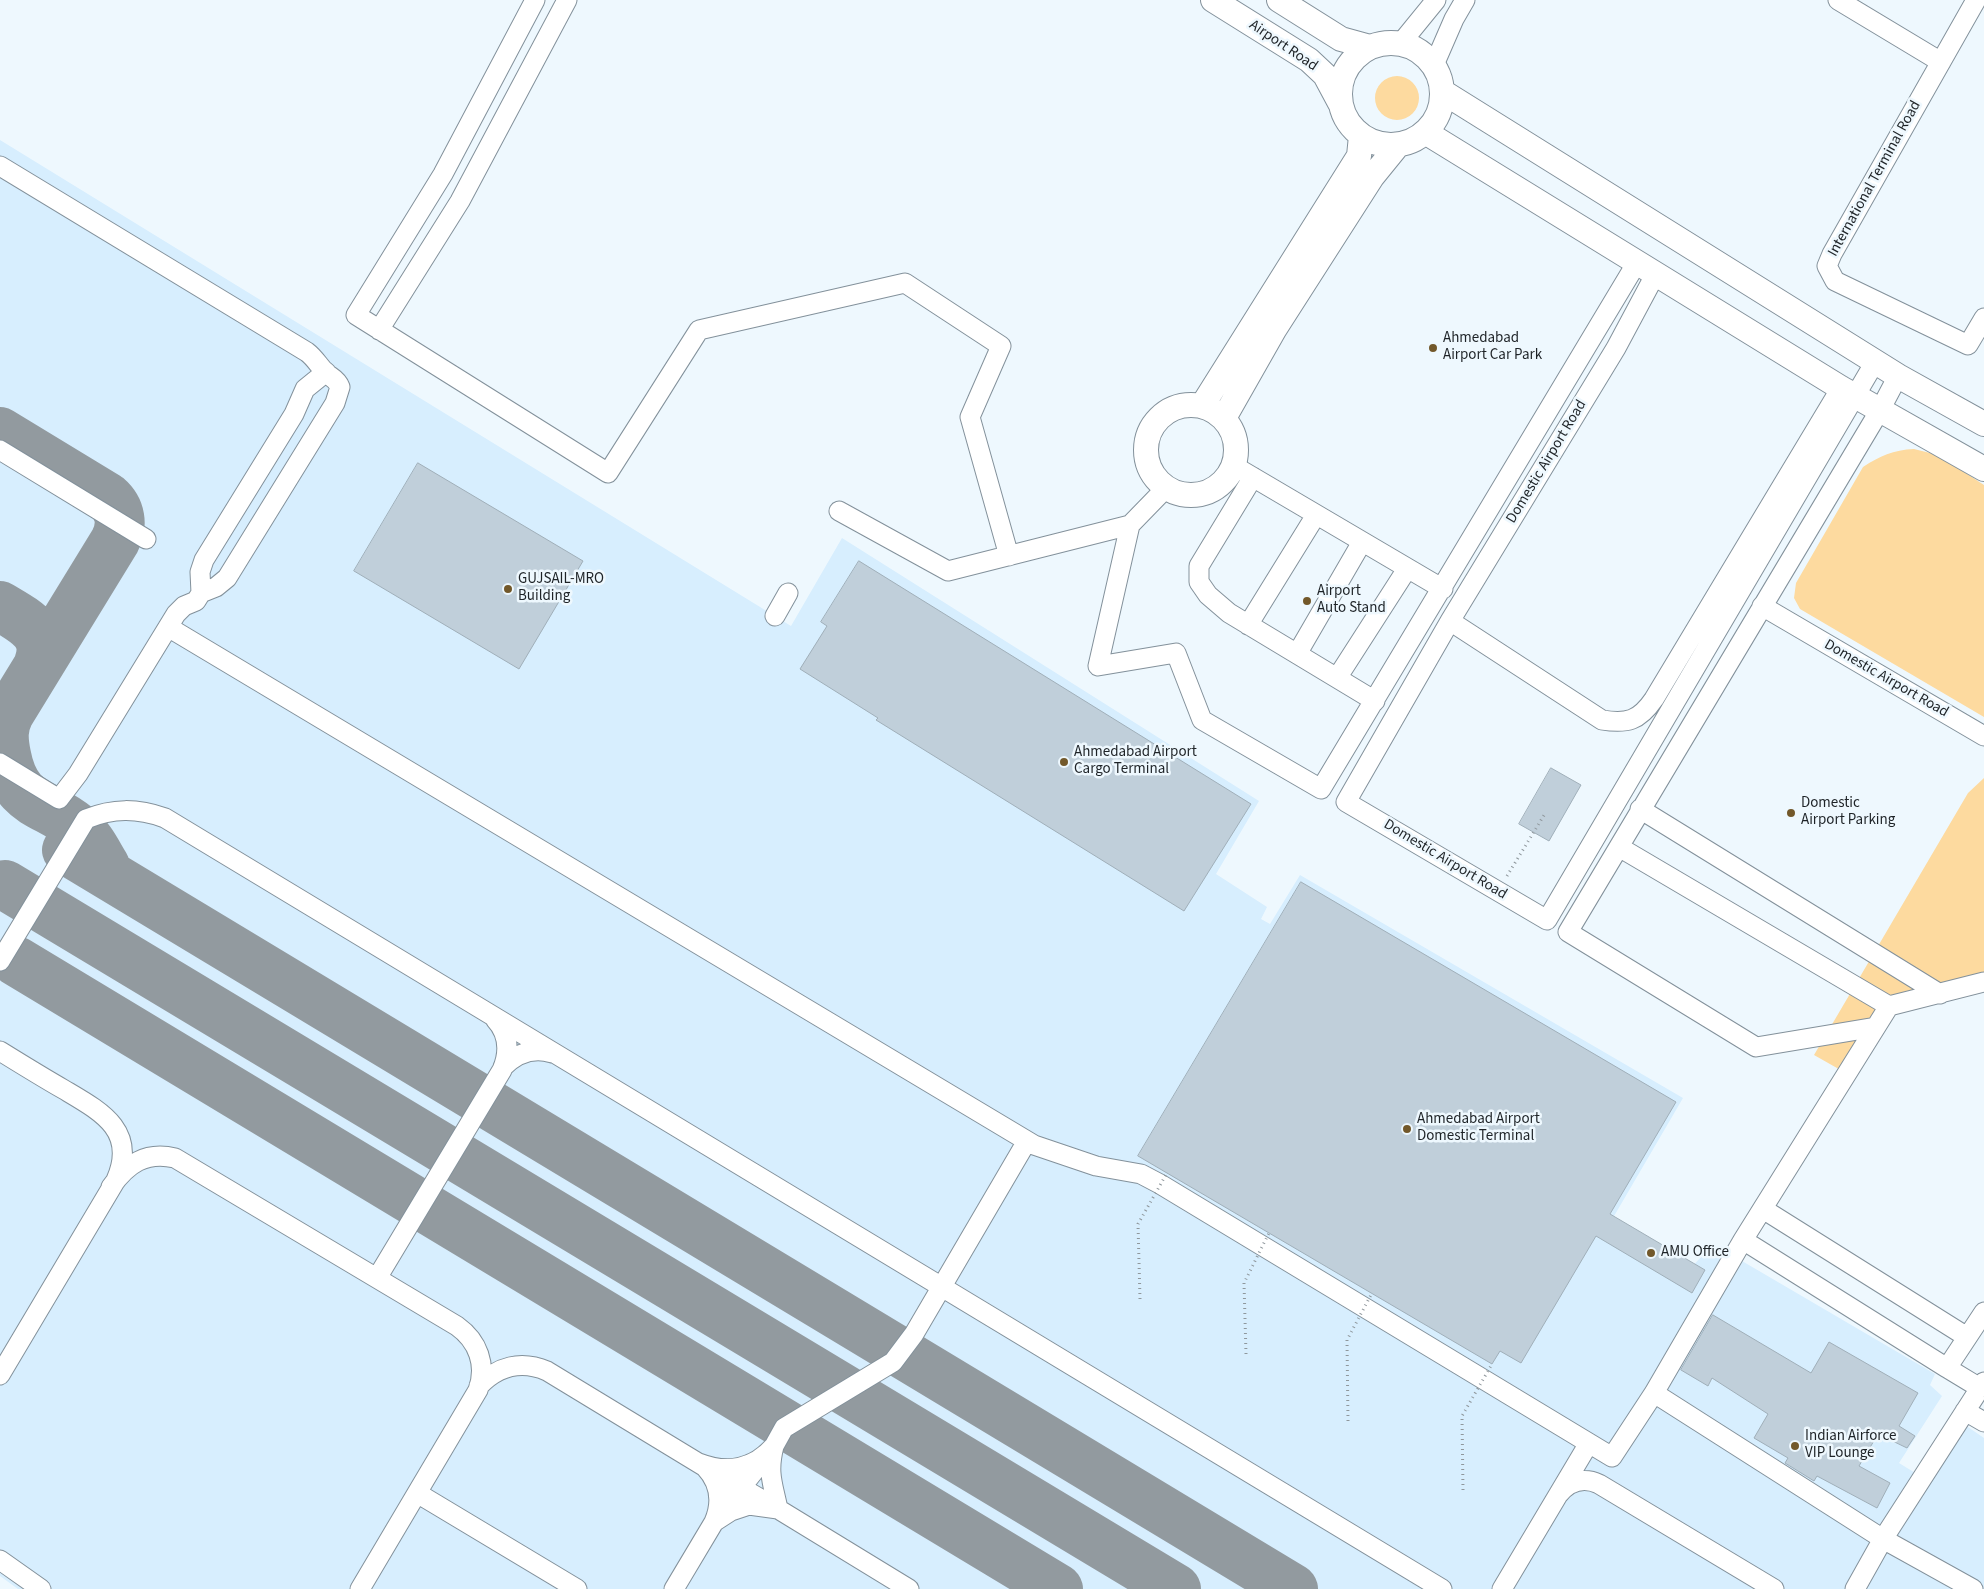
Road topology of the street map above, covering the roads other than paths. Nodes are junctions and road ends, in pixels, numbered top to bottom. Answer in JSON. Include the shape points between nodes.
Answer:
{"nodes":[{"id":1,"x":535,"y":0,"type":"edge"},
{"id":2,"x":567,"y":0,"type":"edge"},
{"id":3,"x":1213,"y":0,"type":"edge"},
{"id":4,"x":1279,"y":0,"type":"edge"},
{"id":5,"x":1436,"y":0,"type":"edge"},
{"id":6,"x":1465,"y":0,"type":"edge"},
{"id":7,"x":1838,"y":0,"type":"edge"},
{"id":8,"x":1976,"y":0,"type":"edge"},
{"id":9,"x":1402,"y":43,"type":"junction"},
{"id":10,"x":1370,"y":47,"type":"junction"},
{"id":11,"x":1941,"y":62,"type":"junction"},
{"id":12,"x":1434,"y":66,"type":"junction"},
{"id":13,"x":1443,"y":92,"type":"junction"},
{"id":14,"x":1340,"y":103,"type":"junction"},
{"id":15,"x":1426,"y":132,"type":"junction"},
{"id":16,"x":1361,"y":136,"type":"junction"},
{"id":17,"x":1398,"y":145,"type":"junction"},
{"id":18,"x":0,"y":166,"type":"edge"},
{"id":19,"x":1645,"y":269,"type":"junction"},
{"id":20,"x":1984,"y":318,"type":"edge"},
{"id":21,"x":379,"y":330,"type":"junction"},
{"id":22,"x":1976,"y":350,"type":"edge"},
{"id":23,"x":1876,"y":362,"type":"junction"},
{"id":24,"x":326,"y":372,"type":"junction"},
{"id":25,"x":1898,"y":376,"type":"junction"},
{"id":26,"x":1848,"y":392,"type":"junction"},
{"id":27,"x":1202,"y":406,"type":"junction"},
{"id":28,"x":1880,"y":410,"type":"junction"},
{"id":29,"x":1224,"y":418,"type":"junction"},
{"id":30,"x":1984,"y":424,"type":"edge"},
{"id":31,"x":0,"y":450,"type":"edge"},
{"id":32,"x":1984,"y":468,"type":"edge"},
{"id":33,"x":1243,"y":471,"type":"junction"},
{"id":34,"x":1166,"y":488,"type":"junction"},
{"id":35,"x":839,"y":511,"type":"dead end"},
{"id":36,"x":1316,"y":515,"type":"junction"},
{"id":37,"x":1130,"y":525,"type":"junction"},
{"id":38,"x":146,"y":539,"type":"dead end"},
{"id":39,"x":1362,"y":542,"type":"junction"},
{"id":40,"x":1009,"y":556,"type":"junction"},
{"id":41,"x":1407,"y":569,"type":"junction"},
{"id":42,"x":1442,"y":590,"type":"junction"},
{"id":43,"x":201,"y":593,"type":"junction"},
{"id":44,"x":788,"y":593,"type":"dead end"},
{"id":45,"x":1762,"y":606,"type":"junction"},
{"id":46,"x":775,"y":616,"type":"dead end"},
{"id":47,"x":1450,"y":621,"type":"junction"},
{"id":48,"x":1248,"y":625,"type":"junction"},
{"id":49,"x":168,"y":627,"type":"junction"},
{"id":50,"x":1297,"y":654,"type":"junction"},
{"id":51,"x":1337,"y":678,"type":"junction"},
{"id":52,"x":1375,"y":701,"type":"junction"},
{"id":53,"x":1984,"y":736,"type":"edge"},
{"id":54,"x":0,"y":763,"type":"edge"},
{"id":55,"x":1640,"y":809,"type":"junction"},
{"id":56,"x":1619,"y":846,"type":"junction"},
{"id":57,"x":0,"y":961,"type":"edge"},
{"id":58,"x":1984,"y":982,"type":"edge"},
{"id":59,"x":1940,"y":994,"type":"junction"},
{"id":60,"x":1889,"y":1006,"type":"junction"},
{"id":61,"x":494,"y":1018,"type":"junction"},
{"id":62,"x":1876,"y":1027,"type":"junction"},
{"id":63,"x":0,"y":1051,"type":"edge"},
{"id":64,"x":559,"y":1057,"type":"junction"},
{"id":65,"x":503,"y":1068,"type":"junction"},
{"id":66,"x":1028,"y":1141,"type":"junction"},
{"id":67,"x":111,"y":1187,"type":"junction"},
{"id":68,"x":1763,"y":1209,"type":"junction"},
{"id":69,"x":1743,"y":1240,"type":"junction"},
{"id":70,"x":377,"y":1278,"type":"junction"},
{"id":71,"x":942,"y":1287,"type":"junction"},
{"id":72,"x":1984,"y":1312,"type":"edge"},
{"id":73,"x":1968,"y":1337,"type":"junction"},
{"id":74,"x":1947,"y":1368,"type":"junction"},
{"id":75,"x":0,"y":1375,"type":"edge"},
{"id":76,"x":1982,"y":1385,"type":"edge"},
{"id":77,"x":479,"y":1386,"type":"junction"},
{"id":78,"x":1654,"y":1393,"type":"junction"},
{"id":79,"x":1965,"y":1410,"type":"junction"},
{"id":80,"x":1984,"y":1422,"type":"edge"},
{"id":81,"x":1590,"y":1443,"type":"junction"},
{"id":82,"x":774,"y":1446,"type":"junction"},
{"id":83,"x":699,"y":1463,"type":"junction"},
{"id":84,"x":742,"y":1488,"type":"junction"},
{"id":85,"x":417,"y":1492,"type":"junction"},
{"id":86,"x":1558,"y":1495,"type":"junction"},
{"id":87,"x":778,"y":1509,"type":"junction"},
{"id":88,"x":714,"y":1522,"type":"junction"},
{"id":89,"x":1883,"y":1539,"type":"junction"},
{"id":90,"x":0,"y":1560,"type":"edge"},
{"id":91,"x":1502,"y":1588,"type":"edge"},
{"id":92,"x":41,"y":1589,"type":"edge"},
{"id":93,"x":360,"y":1589,"type":"edge"},
{"id":94,"x":577,"y":1589,"type":"edge"},
{"id":95,"x":674,"y":1589,"type":"edge"},
{"id":96,"x":908,"y":1589,"type":"edge"},
{"id":97,"x":1442,"y":1589,"type":"edge"},
{"id":98,"x":1774,"y":1589,"type":"edge"},
{"id":99,"x":1855,"y":1589,"type":"edge"},
{"id":100,"x":1973,"y":1589,"type":"edge"}],
"edges":[{"from":1,"to":21,"type":"street","via":[[444,174],[356,315]]},
{"from":2,"to":21,"type":"street","via":[[460,201]]},
{"from":3,"to":14,"type":"main road","name":"Airport Road","via":[[1309,60],[1325,75]]},
{"from":4,"to":10,"type":"main road","via":[[1341,39]]},
{"from":5,"to":9,"type":"street"},
{"from":6,"to":12,"type":"street"},
{"from":7,"to":11,"type":"street"},
{"from":8,"to":11,"type":"street","name":"International Terminal Road"},
{"from":9,"to":10,"type":"main road","via":[[1386,42]]},
{"from":9,"to":12,"type":"main road","via":[[1414,48]]},
{"from":10,"to":14,"type":"main road","via":[[1356,56],[1345,70],[1339,86]]},
{"from":11,"to":22,"type":"street","name":"International Terminal Road","via":[[1827,266],[1836,281]]},
{"from":12,"to":13,"type":"main road"},
{"from":13,"to":15,"type":"main road","via":[[1441,107]]},
{"from":13,"to":23,"type":"main road"},
{"from":14,"to":16,"type":"main road","via":[[1348,122]]},
{"from":15,"to":17,"type":"main road"},
{"from":15,"to":19,"type":"main road"},
{"from":16,"to":17,"type":"main road","via":[[1373,142]]},
{"from":16,"to":27,"type":"main road","via":[[1359,156]]},
{"from":17,"to":29,"type":"main road","via":[[1372,177],[1274,330]]},
{"from":18,"to":24,"type":"street","via":[[306,352]]},
{"from":19,"to":26,"type":"main road"},
{"from":19,"to":42,"type":"street"},
{"from":19,"to":47,"type":"street","name":"Domestic Airport Road","via":[[1616,348]]},
{"from":20,"to":22,"type":"street","name":"International Terminal Road"},
{"from":21,"to":40,"type":"street","via":[[608,473],[699,330],[905,283],[1001,346],[970,417]]},
{"from":23,"to":25,"type":"main road"},
{"from":23,"to":26,"type":"street","name":"Domestic Airport Road"},
{"from":24,"to":43,"type":"street","via":[[305,389],[294,414],[204,560],[199,578]]},
{"from":24,"to":43,"type":"street","via":[[340,387],[335,403],[227,578]]},
{"from":25,"to":28,"type":"street"},
{"from":25,"to":30,"type":"main road"},
{"from":26,"to":28,"type":"main road"},
{"from":26,"to":47,"type":"street","via":[[1654,699],[1634,718],[1620,723],[1602,720]]},
{"from":26,"to":47,"type":"street","name":"Domestic Airport Road","via":[[1835,433],[1547,920],[1346,802]]},
{"from":27,"to":29,"type":"main road"},
{"from":27,"to":34,"type":"main road","via":[[1188,404],[1174,408],[1152,426],[1147,439],[1147,460],[1156,478]]},
{"from":28,"to":32,"type":"main road"},
{"from":28,"to":45,"type":"street"},
{"from":29,"to":33,"type":"main road","via":[[1232,430]]},
{"from":31,"to":38,"type":"street"},
{"from":33,"to":34,"type":"main road","via":[[1209,492],[1187,495]]},
{"from":33,"to":36,"type":"street"},
{"from":33,"to":48,"type":"street","via":[[1199,566],[1199,582],[1208,595]]},
{"from":34,"to":37,"type":"street"},
{"from":35,"to":40,"type":"street","via":[[948,571]]},
{"from":36,"to":39,"type":"street"},
{"from":36,"to":48,"type":"street"},
{"from":37,"to":40,"type":"street"},
{"from":37,"to":52,"type":"street","via":[[1098,666],[1176,652],[1202,720],[1321,789]]},
{"from":39,"to":41,"type":"street"},
{"from":39,"to":50,"type":"street"},
{"from":41,"to":42,"type":"street"},
{"from":41,"to":51,"type":"street"},
{"from":42,"to":52,"type":"street"},
{"from":43,"to":49,"type":"street","via":[[196,601],[180,610]]},
{"from":44,"to":46,"type":"street"},
{"from":45,"to":53,"type":"street","name":"Domestic Airport Road"},
{"from":45,"to":55,"type":"street"},
{"from":48,"to":50,"type":"street"},
{"from":49,"to":54,"type":"street","via":[[59,800]]},
{"from":49,"to":66,"type":"street"},
{"from":50,"to":51,"type":"street"},
{"from":51,"to":52,"type":"street"},
{"from":55,"to":56,"type":"street"},
{"from":55,"to":59,"type":"street"},
{"from":56,"to":60,"type":"street"},
{"from":56,"to":62,"type":"street","via":[[1568,932],[1756,1047]]},
{"from":57,"to":61,"type":"street","via":[[86,818],[112,810],[139,810],[177,824]]},
{"from":58,"to":59,"type":"street"},
{"from":59,"to":60,"type":"street"},
{"from":60,"to":62,"type":"street"},
{"from":61,"to":64,"type":"street"},
{"from":61,"to":65,"type":"street","via":[[508,1042]]},
{"from":62,"to":68,"type":"street"},
{"from":63,"to":67,"type":"street","via":[[100,1111],[112,1124],[120,1138],[122,1156],[119,1172]]},
{"from":64,"to":65,"type":"street","via":[[533,1051],[514,1058]]},
{"from":64,"to":71,"type":"street"},
{"from":65,"to":70,"type":"street"},
{"from":66,"to":71,"type":"street"},
{"from":66,"to":81,"type":"street","via":[[1096,1166],[1141,1174],[1160,1184]]},
{"from":67,"to":70,"type":"street","via":[[126,1168],[141,1159],[157,1156],[174,1158]]},
{"from":67,"to":75,"type":"street"},
{"from":68,"to":69,"type":"street"},
{"from":68,"to":73,"type":"street"},
{"from":69,"to":74,"type":"street"},
{"from":69,"to":78,"type":"street"},
{"from":70,"to":77,"type":"street","via":[[457,1326],[469,1337],[480,1358],[482,1374]]},
{"from":71,"to":82,"type":"street","via":[[893,1362],[784,1428]]},
{"from":71,"to":97,"type":"street"},
{"from":72,"to":73,"type":"street"},
{"from":73,"to":74,"type":"street"},
{"from":74,"to":76,"type":"street"},
{"from":76,"to":79,"type":"street"},
{"from":77,"to":83,"type":"street","via":[[501,1369],[520,1365],[538,1368]]},
{"from":77,"to":85,"type":"street"},
{"from":78,"to":81,"type":"street","via":[[1612,1457]]},
{"from":78,"to":89,"type":"street"},
{"from":79,"to":80,"type":"street"},
{"from":79,"to":89,"type":"street"},
{"from":81,"to":86,"type":"street"},
{"from":82,"to":83,"type":"street","via":[[759,1460],[739,1468],[719,1469]]},
{"from":82,"to":84,"type":"street"},
{"from":82,"to":87,"type":"street","via":[[770,1481]]},
{"from":83,"to":84,"type":"street"},
{"from":83,"to":88,"type":"street","via":[[717,1486],[719,1508]]},
{"from":84,"to":87,"type":"street"},
{"from":84,"to":88,"type":"street"},
{"from":85,"to":93,"type":"street"},
{"from":85,"to":94,"type":"street"},
{"from":86,"to":91,"type":"street"},
{"from":86,"to":98,"type":"street","via":[[1574,1482],[1595,1482]]},
{"from":87,"to":88,"type":"street","via":[[759,1505],[740,1507]]},
{"from":87,"to":96,"type":"street"},
{"from":88,"to":95,"type":"street"},
{"from":89,"to":99,"type":"street"},
{"from":89,"to":100,"type":"street"},
{"from":90,"to":92,"type":"street"}]}
